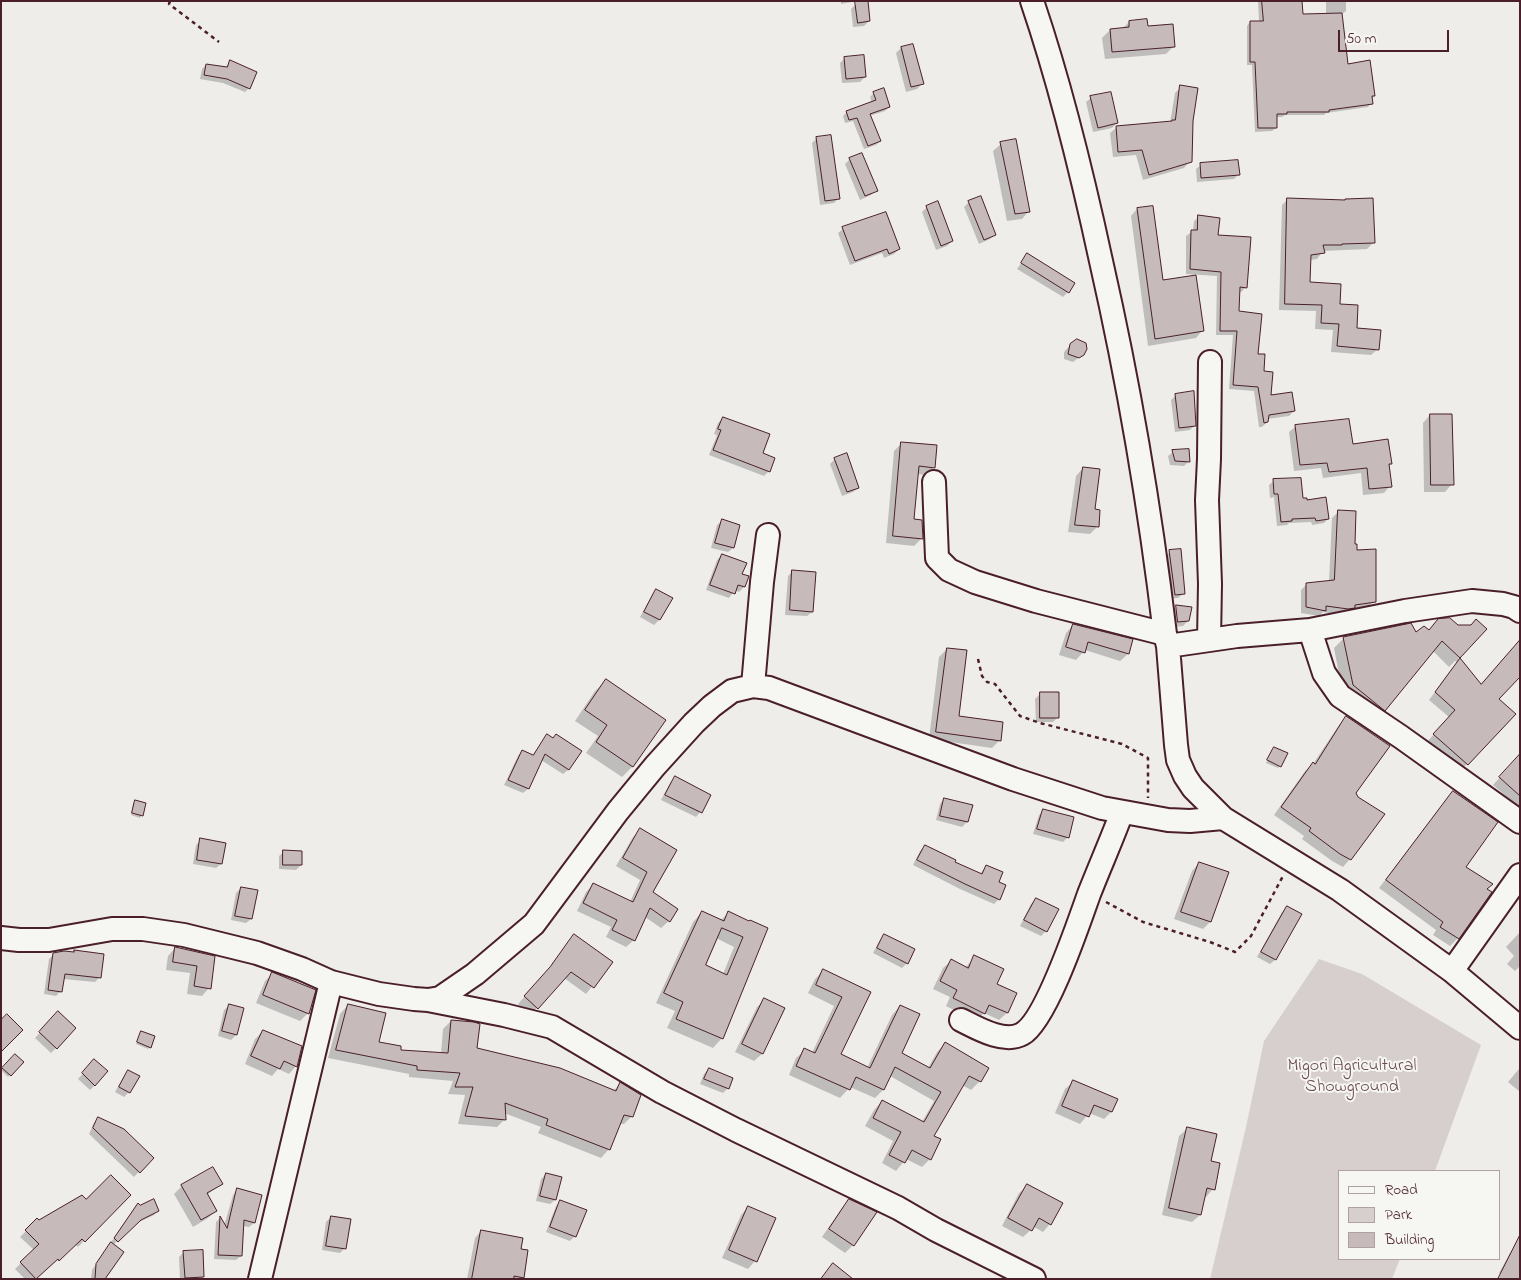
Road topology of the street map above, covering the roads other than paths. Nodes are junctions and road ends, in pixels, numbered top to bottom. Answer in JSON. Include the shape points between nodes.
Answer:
{"nodes":[{"id":1,"x":1032,"y":1,"type":"edge"},
{"id":2,"x":1210,"y":362,"type":"dead end"},
{"id":3,"x":934,"y":482,"type":"dead end"},
{"id":4,"x":768,"y":535,"type":"dead end"},
{"id":5,"x":1520,"y":611,"type":"edge"},
{"id":6,"x":1310,"y":630,"type":"junction"},
{"id":7,"x":1167,"y":640,"type":"junction"},
{"id":8,"x":1209,"y":640,"type":"junction"},
{"id":9,"x":753,"y":686,"type":"junction"},
{"id":10,"x":1122,"y":812,"type":"junction"},
{"id":11,"x":1223,"y":818,"type":"junction"},
{"id":12,"x":1520,"y":822,"type":"edge"},
{"id":13,"x":1520,"y":875,"type":"edge"},
{"id":14,"x":1,"y":938,"type":"edge"},
{"id":15,"x":1452,"y":971,"type":"junction"},
{"id":16,"x":331,"y":982,"type":"junction"},
{"id":17,"x":428,"y":1000,"type":"junction"},
{"id":18,"x":1517,"y":1019,"type":"edge"},
{"id":19,"x":961,"y":1020,"type":"dead end"},
{"id":20,"x":260,"y":1279,"type":"edge"},
{"id":21,"x":1034,"y":1279,"type":"edge"}],
"edges":[{"from":1,"to":7,"type":"street","via":[[1051,56],[1079,160],[1119,339],[1150,512]]},
{"from":2,"to":8,"type":"street","via":[[1207,500]]},
{"from":3,"to":7,"type":"street","via":[[938,558],[949,570],[975,582]]},
{"from":4,"to":9,"type":"street"},
{"from":5,"to":6,"type":"street","via":[[1502,604],[1472,601]]},
{"from":6,"to":8,"type":"street"},
{"from":6,"to":12,"type":"street","via":[[1324,673],[1340,696]]},
{"from":7,"to":8,"type":"street"},
{"from":7,"to":11,"type":"street","via":[[1178,760],[1193,788]]},
{"from":9,"to":10,"type":"street","via":[[769,688],[1013,779]]},
{"from":9,"to":17,"type":"street","via":[[732,691],[694,723],[618,812],[534,924],[475,974],[440,998]]},
{"from":10,"to":11,"type":"street","via":[[1168,820]]},
{"from":10,"to":19,"type":"street","via":[[1075,937],[1038,1015],[1024,1033],[1008,1038]]},
{"from":11,"to":15,"type":"street","via":[[1340,890]]},
{"from":13,"to":15,"type":"street"},
{"from":14,"to":16,"type":"street","via":[[49,940],[143,928],[249,951]]},
{"from":15,"to":18,"type":"street"},
{"from":16,"to":17,"type":"street","via":[[379,994]]},
{"from":16,"to":20,"type":"street"},
{"from":17,"to":21,"type":"street","via":[[552,1027],[662,1092]]}]}
